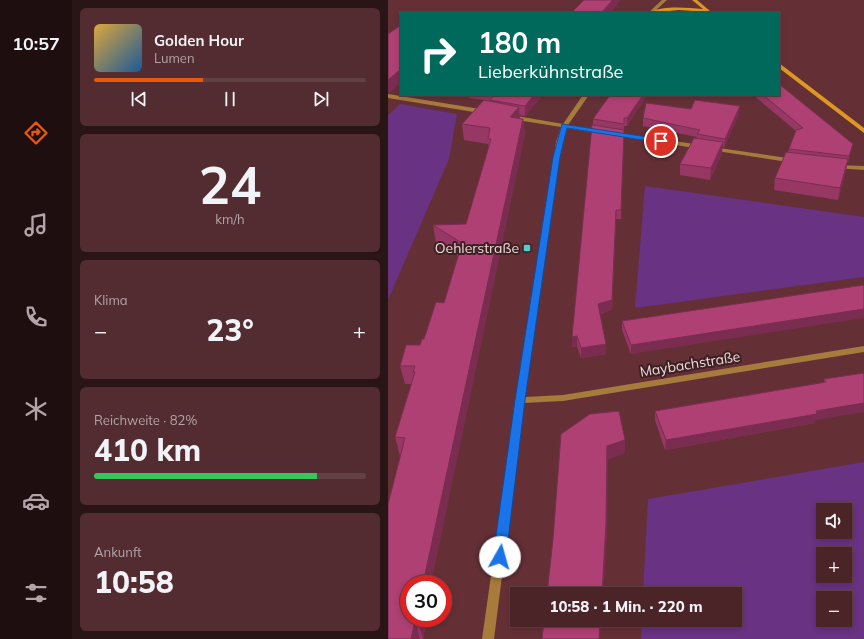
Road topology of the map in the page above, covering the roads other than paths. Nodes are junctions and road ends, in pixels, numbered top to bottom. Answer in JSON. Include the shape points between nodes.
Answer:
{"nodes":[{"id":1,"x":665,"y":0,"type":"edge"},
{"id":2,"x":694,"y":0,"type":"edge"},
{"id":3,"x":651,"y":12,"type":"edge"},
{"id":4,"x":653,"y":12,"type":"edge"},
{"id":5,"x":710,"y":12,"type":"edge"},
{"id":6,"x":780,"y":66,"type":"edge"},
{"id":7,"x":388,"y":96,"type":"edge"},
{"id":8,"x":585,"y":96,"type":"edge"},
{"id":9,"x":496,"y":115,"type":"edge"},
{"id":10,"x":503,"y":116,"type":"edge"},
{"id":11,"x":564,"y":126,"type":"junction"},
{"id":12,"x":864,"y":131,"type":"edge"},
{"id":13,"x":804,"y":163,"type":"edge"},
{"id":14,"x":827,"y":166,"type":"edge"},
{"id":15,"x":864,"y":168,"type":"edge"},
{"id":16,"x":864,"y":349,"type":"edge"},
{"id":17,"x":520,"y":400,"type":"junction"},
{"id":18,"x":488,"y":639,"type":"edge"}],
"edges":[{"from":1,"to":3,"type":"street"},
{"from":2,"to":5,"type":"main road"},
{"from":4,"to":5,"type":"main road","via":[[678,8]]},
{"from":6,"to":12,"type":"main road"},
{"from":7,"to":9,"type":"street","via":[[476,109]]},
{"from":8,"to":11,"type":"street"},
{"from":10,"to":11,"type":"street"},
{"from":11,"to":13,"type":"street"},
{"from":11,"to":17,"type":"street","via":[[559,142]]},
{"from":14,"to":15,"type":"street"},
{"from":16,"to":17,"type":"street","name":"Maybachstraße","via":[[563,398]]},
{"from":17,"to":18,"type":"street"}]}
